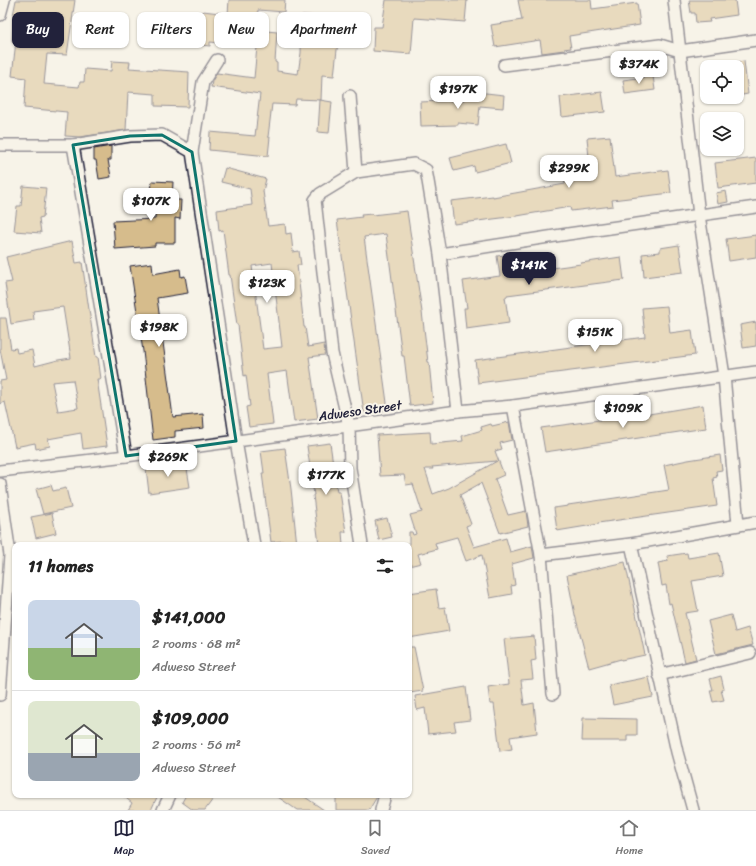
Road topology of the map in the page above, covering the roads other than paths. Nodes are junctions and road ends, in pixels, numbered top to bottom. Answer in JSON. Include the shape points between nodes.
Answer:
{"nodes":[{"id":1,"x":4,"y":0,"type":"edge"},
{"id":2,"x":674,"y":0,"type":"edge"},
{"id":3,"x":0,"y":15,"type":"edge"},
{"id":4,"x":756,"y":40,"type":"edge"},
{"id":5,"x":680,"y":51,"type":"junction"},
{"id":6,"x":217,"y":60,"type":"dead end"},
{"id":7,"x":504,"y":65,"type":"dead end"},
{"id":8,"x":350,"y":96,"type":"dead end"},
{"id":9,"x":0,"y":145,"type":"edge"},
{"id":10,"x":73,"y":145,"type":"junction"},
{"id":11,"x":192,"y":152,"type":"junction"},
{"id":12,"x":356,"y":172,"type":"junction"},
{"id":13,"x":756,"y":207,"type":"edge"},
{"id":14,"x":699,"y":215,"type":"junction"},
{"id":15,"x":440,"y":254,"type":"junction"},
{"id":16,"x":756,"y":372,"type":"edge"},
{"id":17,"x":724,"y":376,"type":"junction"},
{"id":18,"x":513,"y":406,"type":"junction"},
{"id":19,"x":458,"y":411,"type":"junction"},
{"id":20,"x":349,"y":426,"type":"junction"},
{"id":21,"x":236,"y":441,"type":"junction"},
{"id":22,"x":126,"y":456,"type":"junction"},
{"id":23,"x":0,"y":471,"type":"edge"},
{"id":24,"x":0,"y":484,"type":"edge"},
{"id":25,"x":756,"y":522,"type":"edge"},
{"id":26,"x":738,"y":524,"type":"junction"},
{"id":27,"x":253,"y":542,"type":"edge"},
{"id":28,"x":362,"y":542,"type":"edge"},
{"id":29,"x":631,"y":544,"type":"junction"},
{"id":30,"x":541,"y":555,"type":"junction"},
{"id":31,"x":750,"y":653,"type":"dead end"},
{"id":32,"x":660,"y":675,"type":"junction"},
{"id":33,"x":553,"y":694,"type":"dead end"},
{"id":34,"x":0,"y":695,"type":"edge"},
{"id":35,"x":169,"y":798,"type":"edge"},
{"id":36,"x":384,"y":798,"type":"edge"},
{"id":37,"x":163,"y":810,"type":"edge"},
{"id":38,"x":381,"y":810,"type":"edge"},
{"id":39,"x":693,"y":810,"type":"edge"}],
"edges":[{"from":1,"to":3,"type":"street"},
{"from":2,"to":5,"type":"street"},
{"from":4,"to":5,"type":"street"},
{"from":5,"to":7,"type":"street","via":[[660,45]]},
{"from":5,"to":14,"type":"street"},
{"from":6,"to":11,"type":"street","via":[[203,82]]},
{"from":8,"to":12,"type":"street"},
{"from":9,"to":10,"type":"street"},
{"from":10,"to":11,"type":"street","via":[[130,136],[162,135]]},
{"from":10,"to":22,"type":"street"},
{"from":11,"to":21,"type":"street"},
{"from":12,"to":15,"type":"street","via":[[414,164],[426,170]]},
{"from":12,"to":20,"type":"street","via":[[320,194],[315,200],[332,353]]},
{"from":13,"to":14,"type":"street"},
{"from":14,"to":15,"type":"street"},
{"from":14,"to":17,"type":"street"},
{"from":15,"to":19,"type":"street"},
{"from":16,"to":17,"type":"street","name":"Adweso Street"},
{"from":17,"to":18,"type":"street","name":"Adweso Street"},
{"from":17,"to":26,"type":"street"},
{"from":18,"to":19,"type":"street","name":"Adweso Street"},
{"from":18,"to":30,"type":"street"},
{"from":19,"to":20,"type":"street","name":"Adweso Street"},
{"from":20,"to":21,"type":"street","name":"Adweso Street"},
{"from":20,"to":28,"type":"street","via":[[350,468]]},
{"from":21,"to":22,"type":"street","name":"Adweso Street"},
{"from":21,"to":27,"type":"street"},
{"from":22,"to":23,"type":"street","name":"Adweso Street"},
{"from":24,"to":34,"type":"street","via":[[10,555]]},
{"from":25,"to":26,"type":"street"},
{"from":26,"to":29,"type":"street"},
{"from":29,"to":30,"type":"street"},
{"from":29,"to":32,"type":"street"},
{"from":30,"to":33,"type":"street"},
{"from":31,"to":32,"type":"street"},
{"from":32,"to":39,"type":"street"},
{"from":35,"to":37,"type":"street"},
{"from":36,"to":38,"type":"street"}]}
